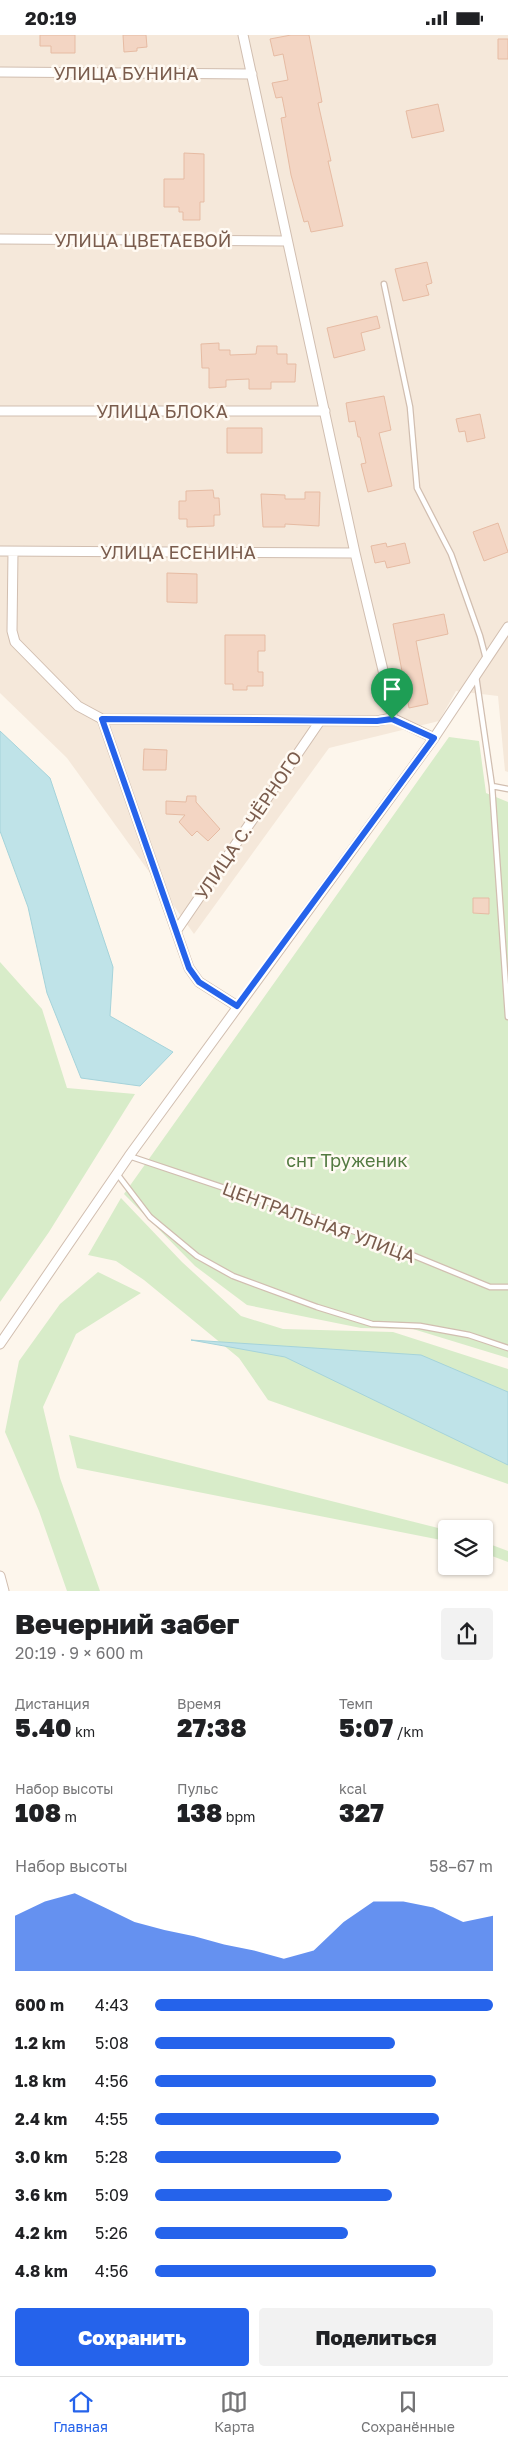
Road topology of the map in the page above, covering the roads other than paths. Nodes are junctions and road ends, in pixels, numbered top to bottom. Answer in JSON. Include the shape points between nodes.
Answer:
{"nodes":[{"id":1,"x":243,"y":35,"type":"edge"},
{"id":2,"x":0,"y":72,"type":"edge"},
{"id":3,"x":252,"y":74,"type":"junction"},
{"id":4,"x":0,"y":239,"type":"edge"},
{"id":5,"x":287,"y":241,"type":"junction"},
{"id":6,"x":384,"y":284,"type":"dead end"},
{"id":7,"x":0,"y":411,"type":"edge"},
{"id":8,"x":324,"y":411,"type":"junction"},
{"id":9,"x":0,"y":551,"type":"edge"},
{"id":10,"x":13,"y":552,"type":"junction"},
{"id":11,"x":355,"y":553,"type":"junction"},
{"id":12,"x":508,"y":627,"type":"edge"},
{"id":13,"x":487,"y":660,"type":"junction"},
{"id":14,"x":476,"y":676,"type":"junction"},
{"id":15,"x":102,"y":719,"type":"junction"},
{"id":16,"x":392,"y":719,"type":"junction"},
{"id":17,"x":320,"y":721,"type":"junction"},
{"id":18,"x":434,"y":738,"type":"junction"},
{"id":19,"x":492,"y":786,"type":"junction"},
{"id":20,"x":508,"y":789,"type":"edge"},
{"id":21,"x":177,"y":930,"type":"junction"},
{"id":22,"x":237,"y":1006,"type":"junction"},
{"id":23,"x":508,"y":1017,"type":"edge"},
{"id":24,"x":129,"y":1156,"type":"junction"},
{"id":25,"x":118,"y":1175,"type":"junction"},
{"id":26,"x":508,"y":1287,"type":"edge"},
{"id":27,"x":0,"y":1343,"type":"edge"},
{"id":28,"x":508,"y":1348,"type":"edge"},
{"id":29,"x":0,"y":1576,"type":"edge"},
{"id":30,"x":4,"y":1591,"type":"edge"}],
"edges":[{"from":1,"to":3,"type":"street"},
{"from":2,"to":3,"type":"street","name":"УЛИЦА БУНИНА"},
{"from":3,"to":5,"type":"street"},
{"from":4,"to":5,"type":"street","name":"УЛИЦА ЦВЕТАЕВОЙ"},
{"from":5,"to":8,"type":"street"},
{"from":6,"to":13,"type":"lane","via":[[410,407],[417,488],[451,554]]},
{"from":7,"to":8,"type":"street","name":"УЛИЦА БЛОКА"},
{"from":8,"to":11,"type":"street"},
{"from":9,"to":10,"type":"street","name":"УЛИЦА ЕСЕНИНА"},
{"from":10,"to":11,"type":"street","name":"УЛИЦА ЕСЕНИНА"},
{"from":10,"to":15,"type":"street","via":[[12,631],[15,641],[78,706]]},
{"from":11,"to":16,"type":"street"},
{"from":12,"to":13,"type":"street"},
{"from":13,"to":14,"type":"street"},
{"from":14,"to":18,"type":"street"},
{"from":14,"to":19,"type":"lane"},
{"from":15,"to":17,"type":"street"},
{"from":15,"to":21,"type":"street"},
{"from":16,"to":17,"type":"street"},
{"from":16,"to":18,"type":"street"},
{"from":17,"to":21,"type":"street","name":"УЛИЦА С. ЧЁРНОГО"},
{"from":18,"to":22,"type":"street"},
{"from":19,"to":20,"type":"lane"},
{"from":19,"to":23,"type":"lane"},
{"from":21,"to":22,"type":"street","via":[[189,968],[199,982]]},
{"from":22,"to":24,"type":"street"},
{"from":24,"to":25,"type":"street"},
{"from":24,"to":26,"type":"lane","name":"ЦЕНТРАЛЬНАЯ УЛИЦА","via":[[356,1232],[490,1287]]},
{"from":25,"to":27,"type":"street"},
{"from":25,"to":28,"type":"lane","via":[[150,1217],[196,1256],[233,1276],[372,1324],[420,1326],[469,1335]]},
{"from":29,"to":30,"type":"street"}]}
